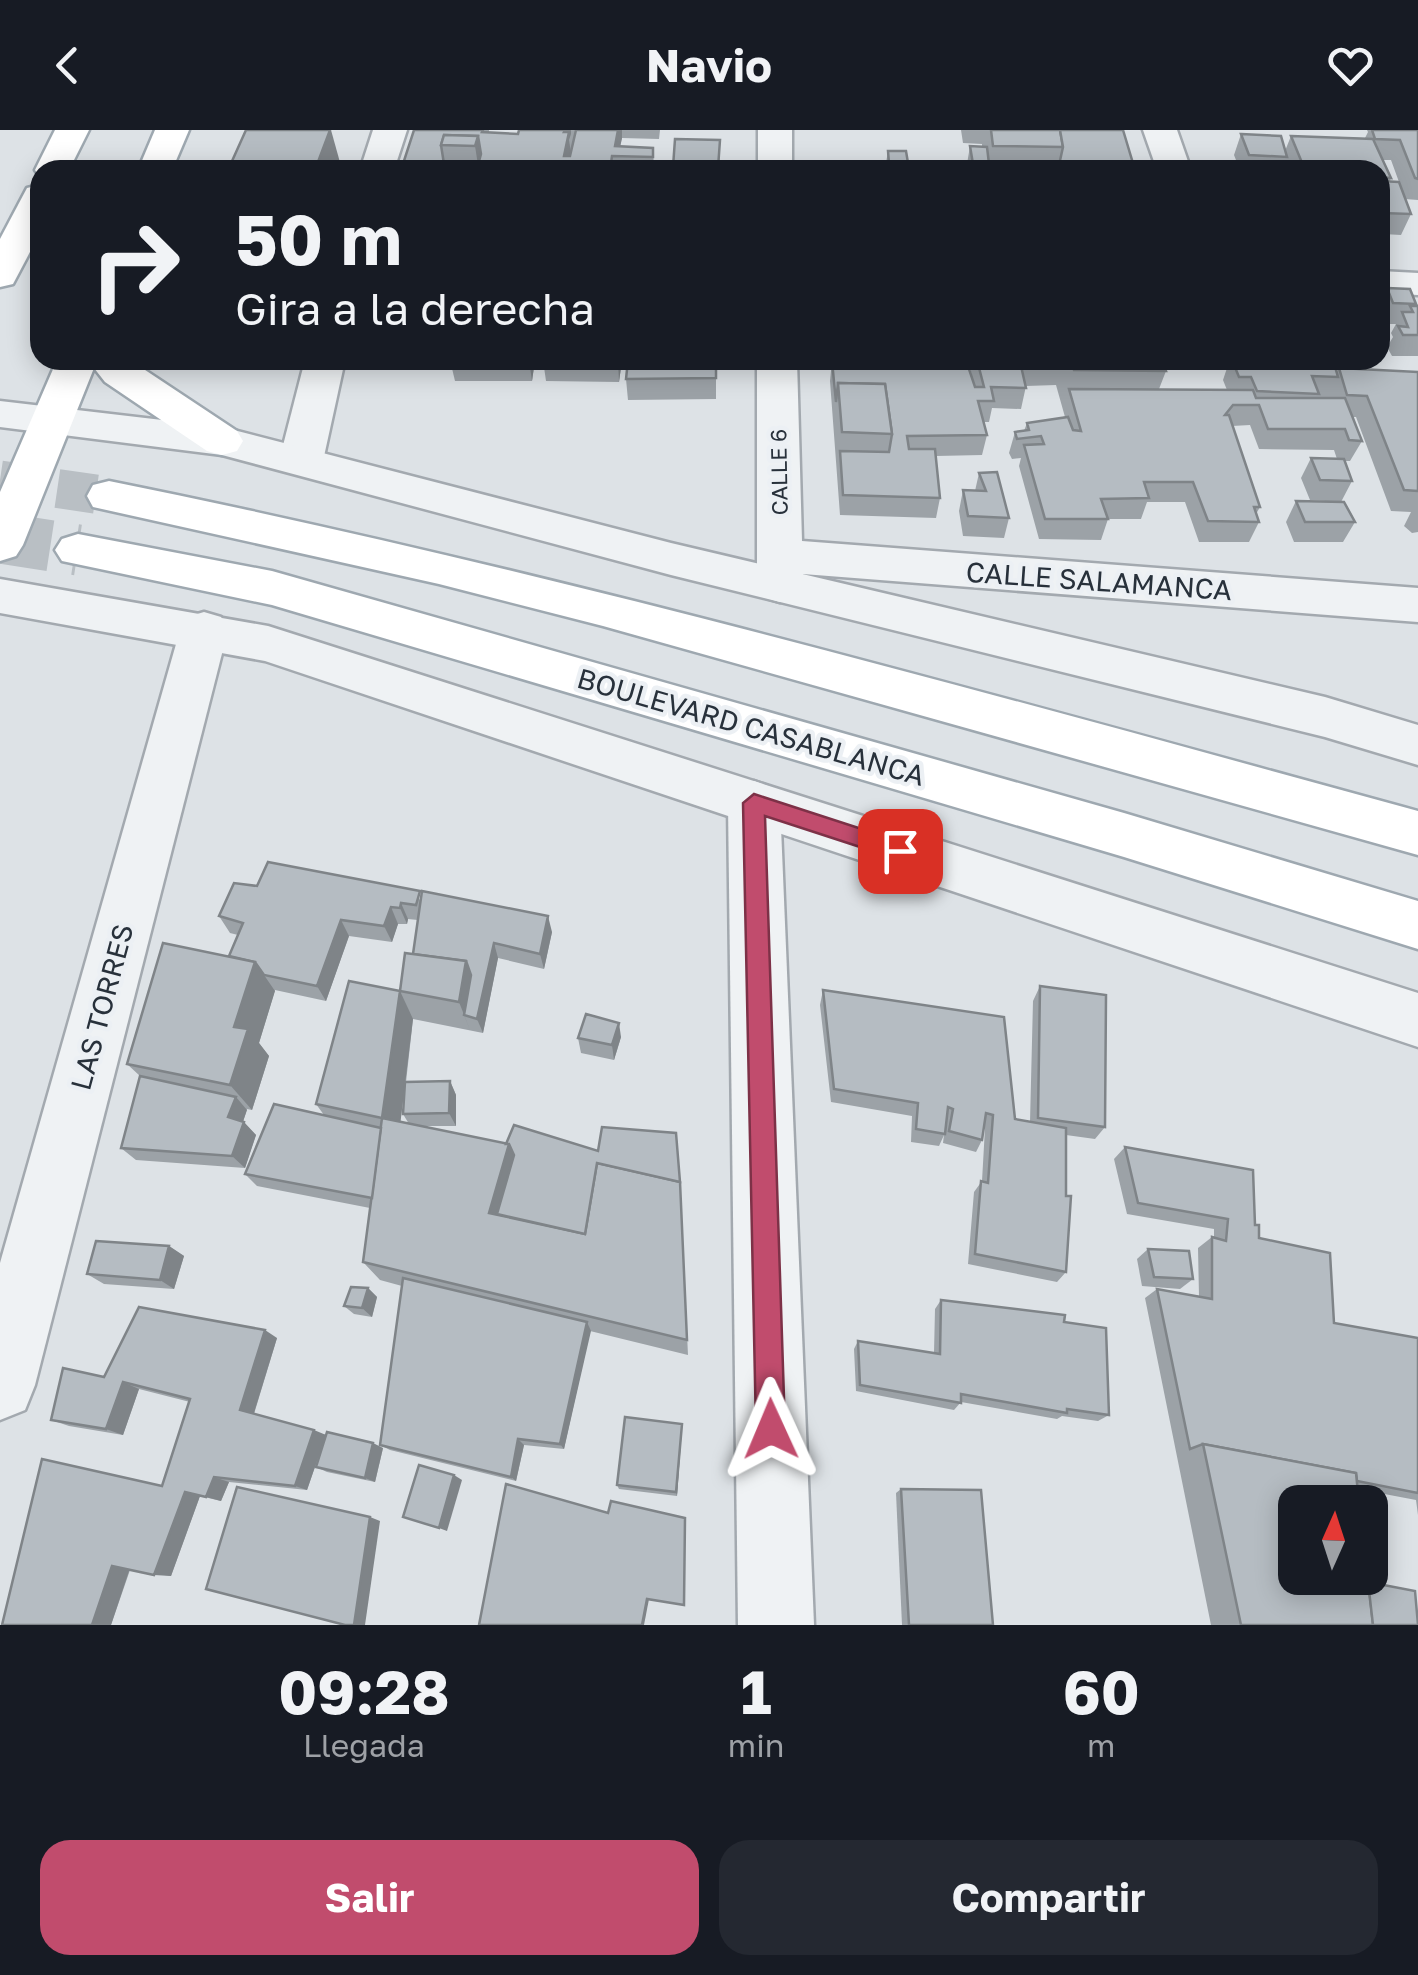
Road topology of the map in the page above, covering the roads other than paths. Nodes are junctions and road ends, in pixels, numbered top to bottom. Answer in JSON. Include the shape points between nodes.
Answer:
{"nodes":[{"id":1,"x":72,"y":130,"type":"edge"},
{"id":2,"x":172,"y":130,"type":"edge"},
{"id":3,"x":390,"y":130,"type":"edge"},
{"id":4,"x":775,"y":130,"type":"edge"},
{"id":5,"x":1160,"y":130,"type":"edge"},
{"id":6,"x":57,"y":160,"type":"edge"},
{"id":7,"x":159,"y":160,"type":"edge"},
{"id":8,"x":380,"y":160,"type":"edge"},
{"id":9,"x":775,"y":160,"type":"edge"},
{"id":10,"x":1170,"y":160,"type":"edge"},
{"id":11,"x":30,"y":216,"type":"edge"},
{"id":12,"x":0,"y":276,"type":"edge"},
{"id":13,"x":1390,"y":283,"type":"edge"},
{"id":14,"x":1418,"y":284,"type":"edge"},
{"id":15,"x":72,"y":370,"type":"edge"},
{"id":16,"x":116,"y":370,"type":"edge"},
{"id":17,"x":323,"y":370,"type":"edge"},
{"id":18,"x":777,"y":370,"type":"edge"},
{"id":19,"x":0,"y":414,"type":"edge"},
{"id":20,"x":51,"y":421,"type":"junction"},
{"id":21,"x":222,"y":441,"type":"junction"},
{"id":22,"x":300,"y":461,"type":"junction"},
{"id":23,"x":109,"y":496,"type":"tunnel mouth"},
{"id":24,"x":0,"y":545,"type":"edge"},
{"id":25,"x":78,"y":550,"type":"tunnel mouth"},
{"id":26,"x":780,"y":571,"type":"junction"},
{"id":27,"x":0,"y":596,"type":"edge"},
{"id":28,"x":1418,"y":606,"type":"edge"},
{"id":29,"x":204,"y":630,"type":"junction"},
{"id":30,"x":1418,"y":745,"type":"edge"},
{"id":31,"x":754,"y":803,"type":"junction"},
{"id":32,"x":1418,"y":834,"type":"edge"},
{"id":33,"x":1418,"y":925,"type":"edge"},
{"id":34,"x":1416,"y":1024,"type":"edge"},
{"id":35,"x":0,"y":1385,"type":"edge"},
{"id":36,"x":776,"y":1625,"type":"edge"}],
"edges":[{"from":1,"to":6,"type":"main road"},
{"from":2,"to":7,"type":"main road"},
{"from":3,"to":8,"type":"street"},
{"from":4,"to":9,"type":"street"},
{"from":5,"to":10,"type":"street"},
{"from":11,"to":12,"type":"main road"},
{"from":13,"to":14,"type":"street"},
{"from":15,"to":20,"type":"main road"},
{"from":16,"to":21,"type":"main road"},
{"from":17,"to":22,"type":"street"},
{"from":18,"to":26,"type":"street","name":"CALLE 6"},
{"from":19,"to":20,"type":"street"},
{"from":20,"to":21,"type":"street"},
{"from":20,"to":24,"type":"main road"},
{"from":21,"to":22,"type":"street"},
{"from":22,"to":26,"type":"street"},
{"from":23,"to":32,"type":"main road","via":[[402,556]]},
{"from":25,"to":33,"type":"main road","name":"BOULEVARD CASABLANCA","via":[[272,588]]},
{"from":26,"to":28,"type":"street","name":"CALLE SALAMANCA"},
{"from":26,"to":30,"type":"street"},
{"from":27,"to":29,"type":"street"},
{"from":29,"to":31,"type":"street","via":[[268,644]]},
{"from":29,"to":35,"type":"street","name":"LAS TORRES"},
{"from":31,"to":34,"type":"street"},
{"from":31,"to":36,"type":"street"}]}
